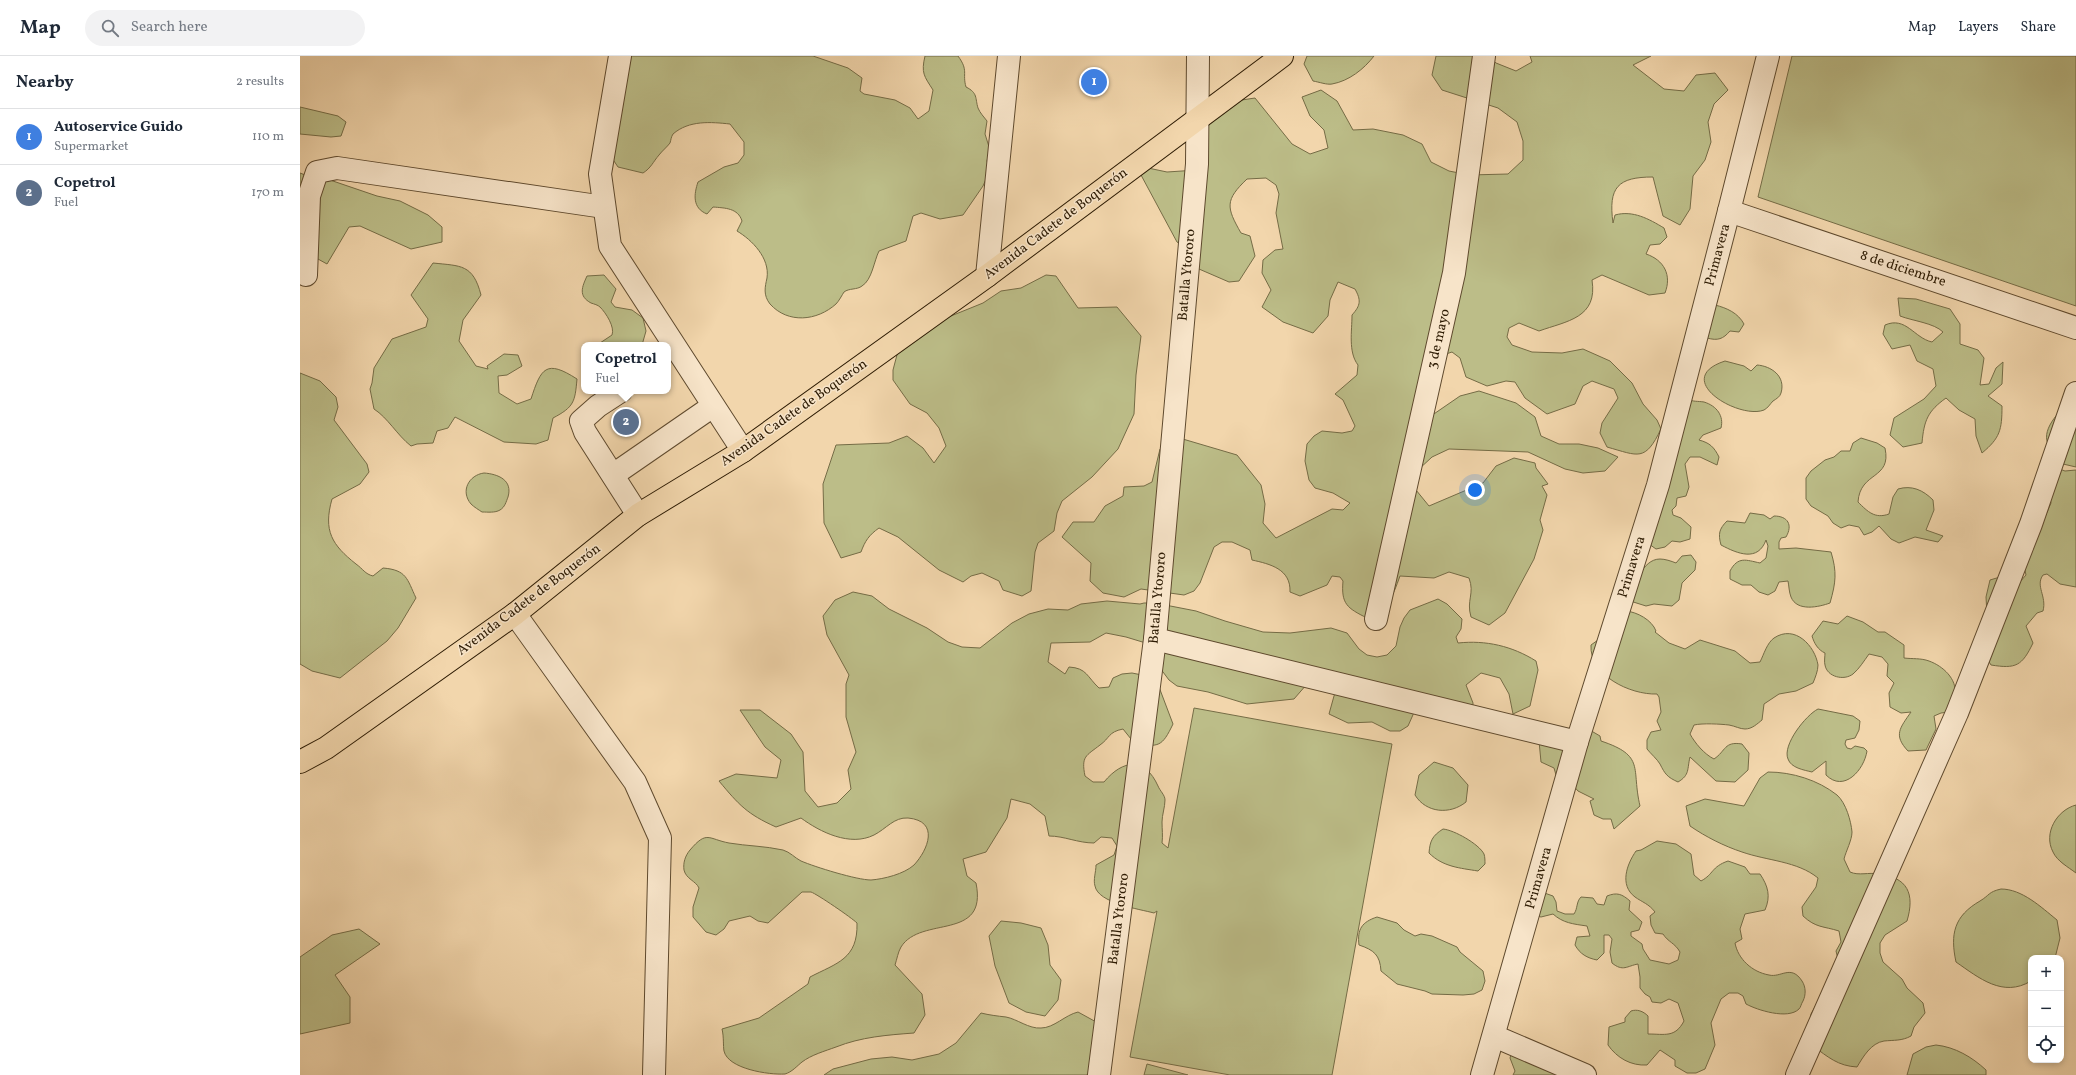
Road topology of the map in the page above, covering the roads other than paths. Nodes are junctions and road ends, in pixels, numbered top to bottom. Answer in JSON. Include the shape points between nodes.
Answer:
{"nodes":[{"id":1,"x":620,"y":56,"type":"edge"},
{"id":2,"x":1009,"y":56,"type":"edge"},
{"id":3,"x":1198,"y":56,"type":"edge"},
{"id":4,"x":1282,"y":56,"type":"edge"},
{"id":5,"x":1484,"y":56,"type":"edge"},
{"id":6,"x":1768,"y":56,"type":"edge"},
{"id":7,"x":1197,"y":118,"type":"junction"},
{"id":8,"x":604,"y":207,"type":"junction"},
{"id":9,"x":1729,"y":211,"type":"junction"},
{"id":10,"x":306,"y":275,"type":"dead end"},
{"id":11,"x":987,"y":276,"type":"junction"},
{"id":12,"x":2076,"y":328,"type":"edge"},
{"id":13,"x":665,"y":342,"type":"edge"},
{"id":14,"x":673,"y":356,"type":"edge"},
{"id":15,"x":2076,"y":393,"type":"edge"},
{"id":16,"x":616,"y":394,"type":"edge"},
{"id":17,"x":713,"y":406,"type":"junction"},
{"id":18,"x":743,"y":451,"type":"junction"},
{"id":19,"x":613,"y":475,"type":"junction"},
{"id":20,"x":638,"y":515,"type":"junction"},
{"id":21,"x":515,"y":614,"type":"junction"},
{"id":22,"x":1376,"y":619,"type":"dead end"},
{"id":23,"x":1155,"y":638,"type":"junction"},
{"id":24,"x":1577,"y":742,"type":"junction"},
{"id":25,"x":300,"y":762,"type":"edge"},
{"id":26,"x":1494,"y":1036,"type":"junction"},
{"id":27,"x":654,"y":1075,"type":"edge"},
{"id":28,"x":1099,"y":1075,"type":"edge"},
{"id":29,"x":1482,"y":1075,"type":"edge"},
{"id":30,"x":1584,"y":1075,"type":"edge"},
{"id":31,"x":1797,"y":1075,"type":"edge"}],
"edges":[{"from":1,"to":8,"type":"street","via":[[600,174]]},
{"from":2,"to":11,"type":"street"},
{"from":3,"to":7,"type":"street","name":"Batalla Ytororo"},
{"from":4,"to":7,"type":"main road","name":"Avenida Cadete de Boquerón"},
{"from":5,"to":22,"type":"street","name":"3 de mayo","via":[[1454,273]]},
{"from":6,"to":9,"type":"street","name":"Primavera"},
{"from":7,"to":11,"type":"main road","name":"Avenida Cadete de Boquerón"},
{"from":7,"to":23,"type":"street","name":"Batalla Ytororo","via":[[1196,172]]},
{"from":8,"to":10,"type":"street","via":[[337,168],[317,172],[309,196]]},
{"from":8,"to":13,"type":"street","via":[[610,246]]},
{"from":9,"to":12,"type":"street","name":"8 de diciembre"},
{"from":9,"to":24,"type":"street","name":"Primavera","via":[[1658,484]]},
{"from":11,"to":18,"type":"main road","name":"Avenida Cadete de Boquerón"},
{"from":14,"to":17,"type":"street"},
{"from":15,"to":31,"type":"street","via":[[2031,524],[1957,713]]},
{"from":16,"to":19,"type":"street","via":[[582,421],[584,432]]},
{"from":17,"to":18,"type":"street"},
{"from":17,"to":19,"type":"street"},
{"from":18,"to":20,"type":"main road","name":"Avenida Cadete de Boquerón"},
{"from":19,"to":20,"type":"street"},
{"from":20,"to":21,"type":"main road","name":"Avenida Cadete de Boquerón"},
{"from":21,"to":25,"type":"main road","name":"Avenida Cadete de Boquerón","via":[[326,748]]},
{"from":21,"to":27,"type":"street","via":[[635,782],[660,838]]},
{"from":23,"to":24,"type":"street"},
{"from":23,"to":28,"type":"street","name":"Batalla Ytororo"},
{"from":24,"to":26,"type":"street","name":"Primavera"},
{"from":26,"to":29,"type":"street","name":"Primavera"},
{"from":26,"to":30,"type":"street"}]}
